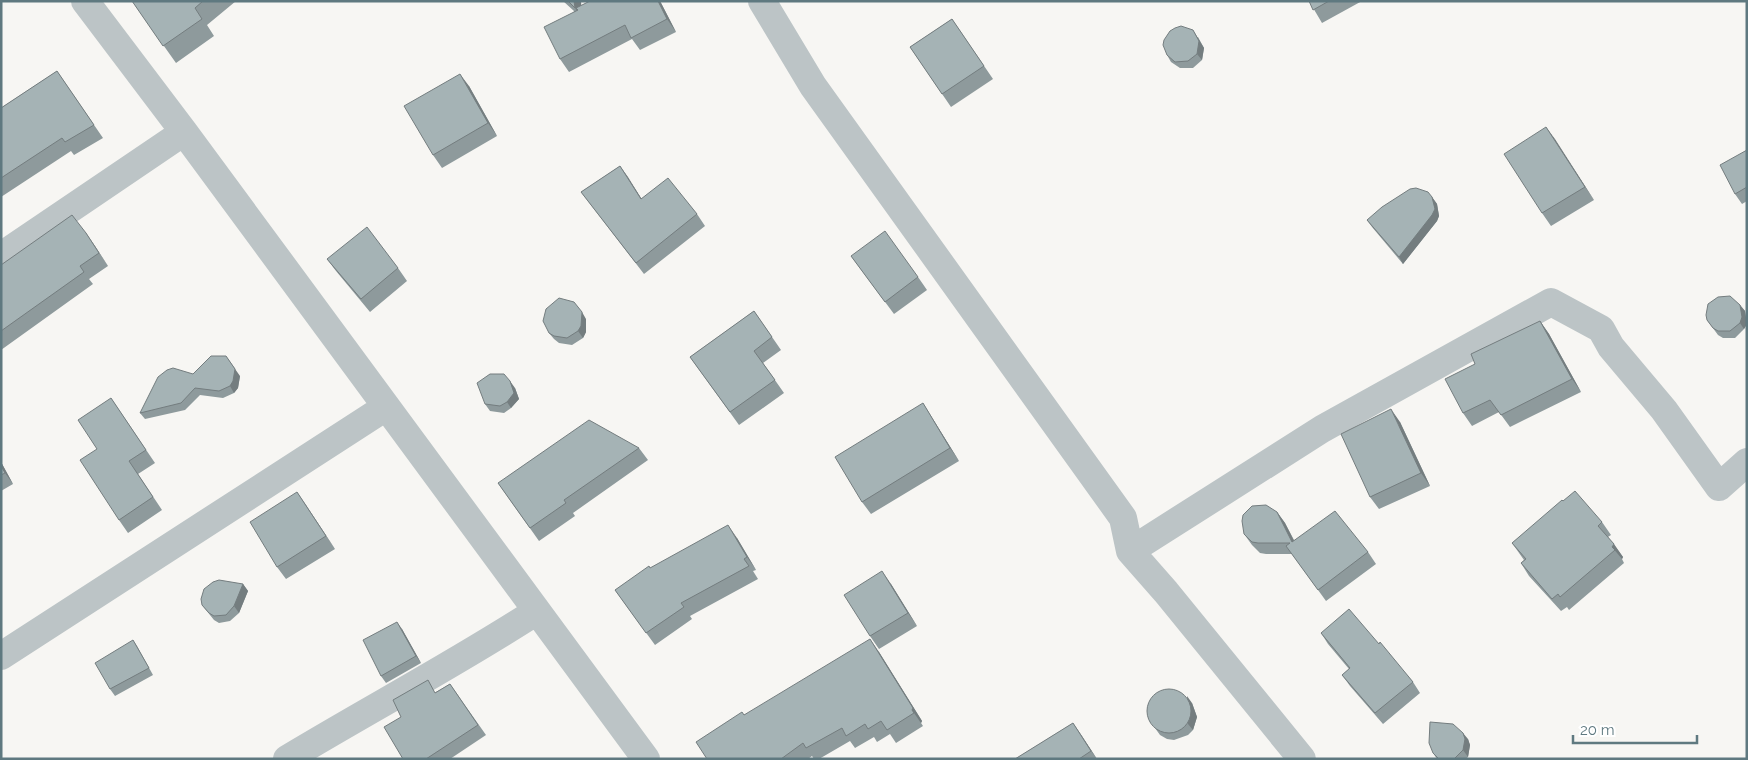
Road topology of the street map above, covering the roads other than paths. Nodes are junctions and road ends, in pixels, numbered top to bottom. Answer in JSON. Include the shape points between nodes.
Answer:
{"nodes":[{"id":1,"x":84,"y":1,"type":"edge"},
{"id":2,"x":762,"y":1,"type":"edge"},
{"id":3,"x":184,"y":132,"type":"junction"},
{"id":4,"x":1,"y":256,"type":"edge"},
{"id":5,"x":386,"y":407,"type":"junction"},
{"id":6,"x":1747,"y":462,"type":"edge"},
{"id":7,"x":1130,"y":551,"type":"junction"},
{"id":8,"x":536,"y":611,"type":"junction"},
{"id":9,"x":1,"y":656,"type":"edge"},
{"id":10,"x":287,"y":759,"type":"edge"},
{"id":11,"x":646,"y":759,"type":"edge"},
{"id":12,"x":1302,"y":759,"type":"edge"}],
"edges":[{"from":1,"to":3,"type":"street"},
{"from":2,"to":7,"type":"street","via":[[813,86],[1123,518]]},
{"from":3,"to":4,"type":"street"},
{"from":3,"to":5,"type":"street"},
{"from":5,"to":8,"type":"street"},
{"from":5,"to":9,"type":"street"},
{"from":6,"to":7,"type":"street","via":[[1720,487],[1664,410],[1611,347],[1601,329],[1551,302],[1322,429]]},
{"from":7,"to":12,"type":"street"},
{"from":8,"to":10,"type":"street"},
{"from":8,"to":11,"type":"street"}]}
